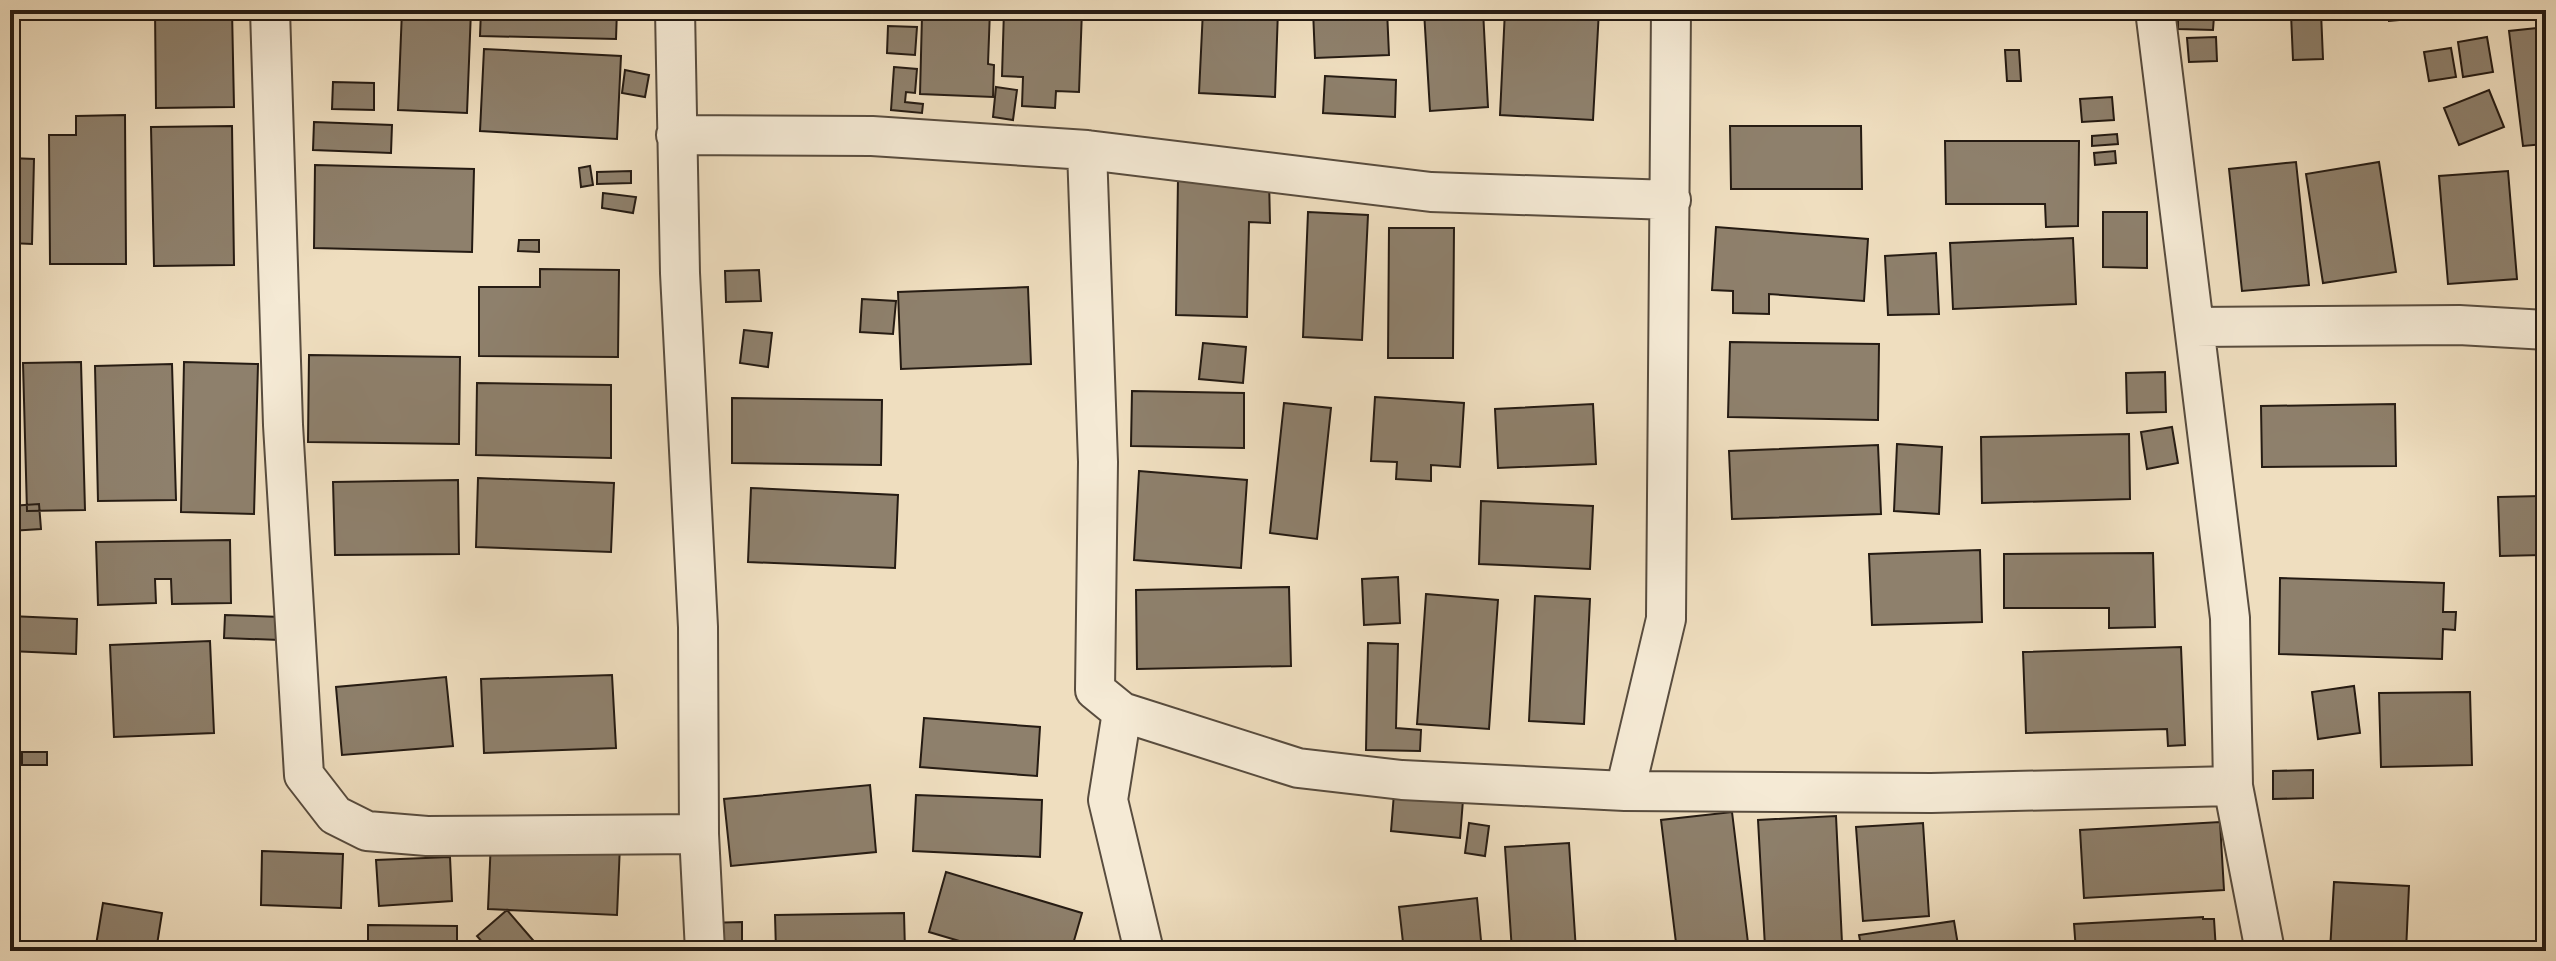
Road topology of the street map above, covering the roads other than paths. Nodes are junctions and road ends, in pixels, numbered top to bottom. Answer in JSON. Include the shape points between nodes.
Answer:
{"nodes":[{"id":1,"x":270,"y":10,"type":"edge"},
{"id":2,"x":675,"y":10,"type":"edge"},
{"id":3,"x":1671,"y":10,"type":"edge"},
{"id":4,"x":2155,"y":10,"type":"edge"},
{"id":5,"x":676,"y":135,"type":"junction"},
{"id":6,"x":1087,"y":150,"type":"junction"},
{"id":7,"x":1671,"y":200,"type":"junction"},
{"id":8,"x":2194,"y":327,"type":"junction"},
{"id":9,"x":2546,"y":330,"type":"edge"},
{"id":10,"x":1122,"y":712,"type":"junction"},
{"id":11,"x":2233,"y":786,"type":"junction"},
{"id":12,"x":1625,"y":791,"type":"junction"},
{"id":13,"x":699,"y":834,"type":"junction"},
{"id":14,"x":705,"y":951,"type":"edge"},
{"id":15,"x":1144,"y":951,"type":"edge"},
{"id":16,"x":2265,"y":951,"type":"edge"}],
"edges":[{"from":1,"to":13,"type":"street","via":[[283,425],[304,775],[335,815],[367,831],[427,836]]},
{"from":2,"to":5,"type":"street"},
{"from":3,"to":7,"type":"street"},
{"from":4,"to":8,"type":"street"},
{"from":5,"to":6,"type":"street","via":[[872,136]]},
{"from":5,"to":13,"type":"street","via":[[698,627]]},
{"from":6,"to":7,"type":"street","via":[[1431,192]]},
{"from":6,"to":10,"type":"street","via":[[1098,462],[1095,690]]},
{"from":7,"to":12,"type":"street","via":[[1666,619]]},
{"from":8,"to":9,"type":"street","via":[[2459,325]]},
{"from":8,"to":11,"type":"street","via":[[2230,618]]},
{"from":10,"to":12,"type":"street","via":[[1298,768],[1402,780]]},
{"from":10,"to":15,"type":"street","via":[[1108,800]]},
{"from":11,"to":12,"type":"street","via":[[1931,793]]},
{"from":11,"to":16,"type":"street"},
{"from":13,"to":14,"type":"street"}]}
